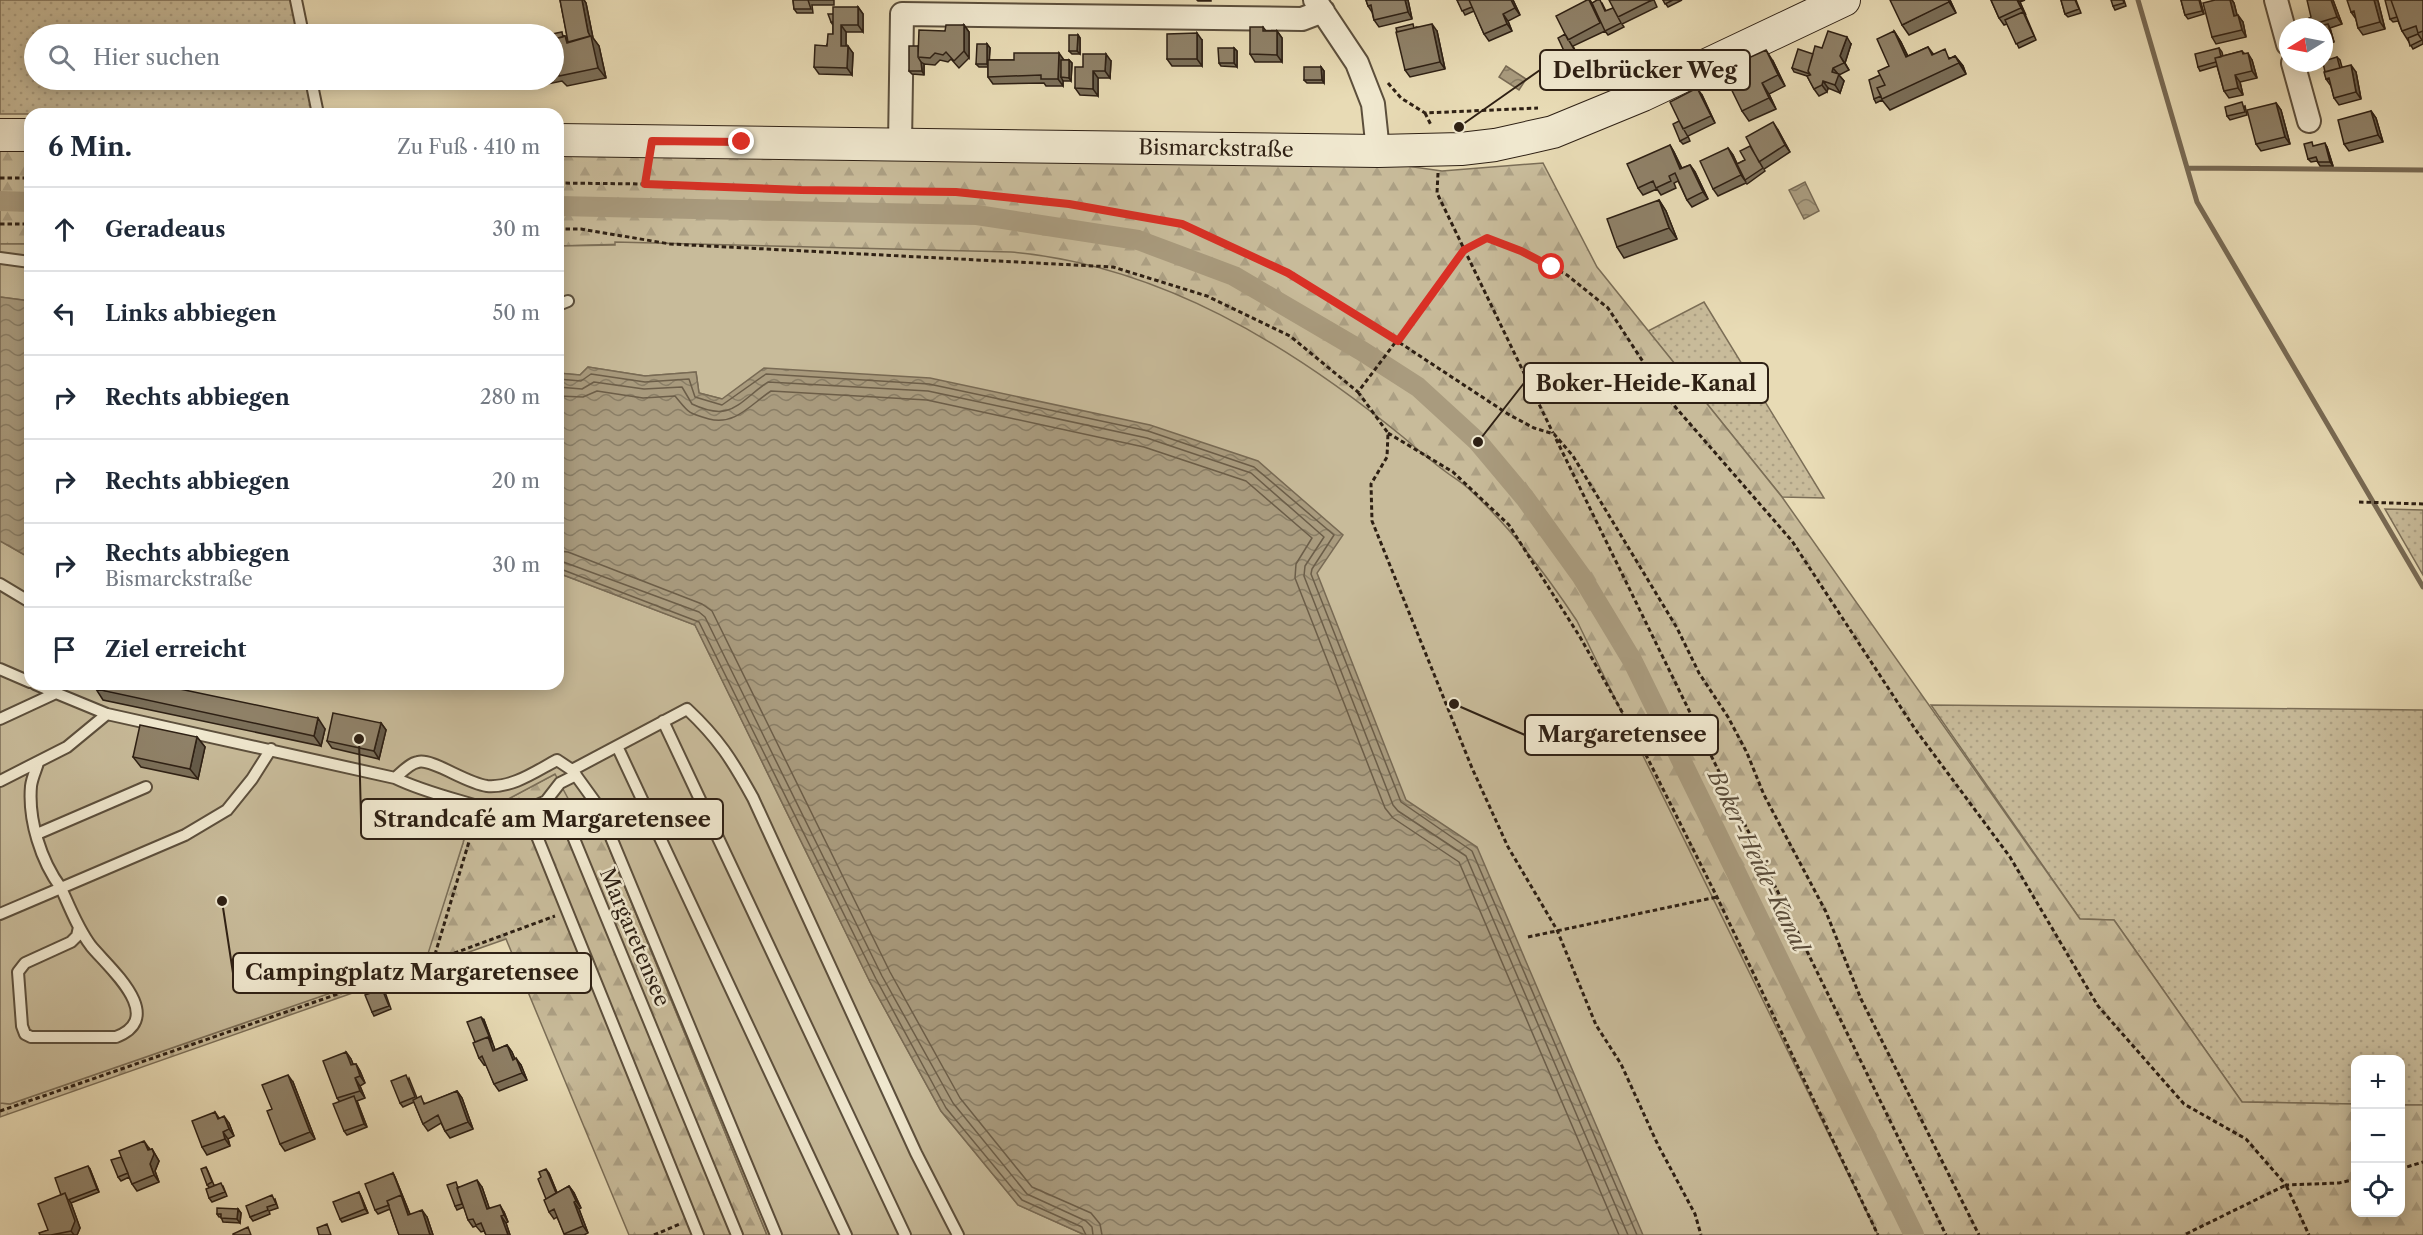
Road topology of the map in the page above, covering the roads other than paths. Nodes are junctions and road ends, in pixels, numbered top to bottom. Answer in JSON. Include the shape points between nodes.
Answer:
{"nodes":[{"id":1,"x":296,"y":0,"type":"edge"},
{"id":2,"x":1844,"y":0,"type":"edge"},
{"id":3,"x":2276,"y":0,"type":"edge"},
{"id":4,"x":1319,"y":6,"type":"edge"},
{"id":5,"x":2281,"y":18,"type":"edge"},
{"id":6,"x":301,"y":24,"type":"edge"},
{"id":7,"x":2295,"y":72,"type":"edge"},
{"id":8,"x":313,"y":90,"type":"edge"},
{"id":9,"x":317,"y":108,"type":"edge"},
{"id":10,"x":2309,"y":121,"type":"dead end"},
{"id":11,"x":0,"y":135,"type":"edge"},
{"id":12,"x":24,"y":135,"type":"edge"},
{"id":13,"x":564,"y":140,"type":"edge"},
{"id":14,"x":900,"y":144,"type":"junction"},
{"id":15,"x":1378,"y":151,"type":"junction"},
{"id":16,"x":0,"y":258,"type":"edge"},
{"id":17,"x":24,"y":261,"type":"edge"},
{"id":18,"x":0,"y":584,"type":"edge"},
{"id":19,"x":24,"y":598,"type":"edge"},
{"id":20,"x":0,"y":669,"type":"edge"},
{"id":21,"x":24,"y":679,"type":"edge"},
{"id":22,"x":51,"y":690,"type":"edge"},
{"id":23,"x":59,"y":690,"type":"edge"},
{"id":24,"x":107,"y":714,"type":"junction"},
{"id":25,"x":0,"y":719,"type":"edge"},
{"id":26,"x":663,"y":721,"type":"junction"},
{"id":27,"x":617,"y":746,"type":"junction"},
{"id":28,"x":271,"y":749,"type":"junction"},
{"id":29,"x":38,"y":763,"type":"junction"},
{"id":30,"x":574,"y":772,"type":"junction"},
{"id":31,"x":395,"y":778,"type":"junction"},
{"id":32,"x":0,"y":781,"type":"edge"},
{"id":33,"x":146,"y":787,"type":"dead end"},
{"id":34,"x":546,"y":801,"type":"junction"},
{"id":35,"x":534,"y":829,"type":"junction"},
{"id":36,"x":37,"y":834,"type":"junction"},
{"id":37,"x":61,"y":888,"type":"junction"},
{"id":38,"x":0,"y":914,"type":"edge"},
{"id":39,"x":79,"y":927,"type":"junction"},
{"id":40,"x":698,"y":1235,"type":"edge"},
{"id":41,"x":737,"y":1235,"type":"edge"},
{"id":42,"x":776,"y":1235,"type":"edge"},
{"id":43,"x":846,"y":1235,"type":"edge"},
{"id":44,"x":905,"y":1235,"type":"edge"},
{"id":45,"x":958,"y":1235,"type":"edge"}],
"edges":[{"from":1,"to":6,"type":"lane"},
{"from":2,"to":15,"type":"main road","name":"Bismarckstraße","via":[[1643,95],[1552,132],[1495,145],[1437,151]]},
{"from":3,"to":5,"type":"street"},
{"from":4,"to":14,"type":"street","via":[[1302,19],[902,14]]},
{"from":4,"to":15,"type":"street","via":[[1357,63],[1372,104]]},
{"from":7,"to":10,"type":"street"},
{"from":8,"to":9,"type":"lane"},
{"from":11,"to":12,"type":"main road"},
{"from":13,"to":14,"type":"main road","name":"Bismarckstraße"},
{"from":14,"to":15,"type":"main road","name":"Bismarckstraße"},
{"from":16,"to":17,"type":"lane"},
{"from":18,"to":19,"type":"lane"},
{"from":20,"to":21,"type":"lane"},
{"from":22,"to":25,"type":"lane"},
{"from":23,"to":24,"type":"lane"},
{"from":24,"to":28,"type":"lane"},
{"from":24,"to":29,"type":"lane","via":[[67,747]]},
{"from":26,"to":27,"type":"lane"},
{"from":26,"to":44,"type":"lane"},
{"from":26,"to":45,"type":"lane","via":[[687,709],[713,734],[734,764]]},
{"from":27,"to":30,"type":"lane"},
{"from":27,"to":43,"type":"lane"},
{"from":28,"to":31,"type":"lane"},
{"from":28,"to":37,"type":"lane","via":[[227,810],[185,835]]},
{"from":29,"to":32,"type":"lane"},
{"from":29,"to":36,"type":"lane","via":[[31,784]]},
{"from":30,"to":31,"type":"lane","via":[[557,760],[517,781],[488,786],[449,773],[430,761],[416,762]]},
{"from":30,"to":34,"type":"lane"},
{"from":30,"to":42,"type":"lane","via":[[598,806]]},
{"from":31,"to":35,"type":"lane","via":[[441,797],[489,809]]},
{"from":33,"to":36,"type":"lane"},
{"from":34,"to":35,"type":"lane","via":[[531,812]]},
{"from":34,"to":41,"type":"lane","name":"Margaretensee","via":[[556,805],[565,817]]},
{"from":35,"to":40,"type":"lane"},
{"from":36,"to":37,"type":"lane","via":[[50,874]]},
{"from":37,"to":38,"type":"lane"},
{"from":37,"to":39,"type":"lane"},
{"from":39,"to":39,"type":"lane","via":[[127,985],[135,1004],[133,1026],[117,1037],[31,1037],[22,1026],[18,972],[25,963],[71,942]]}]}
